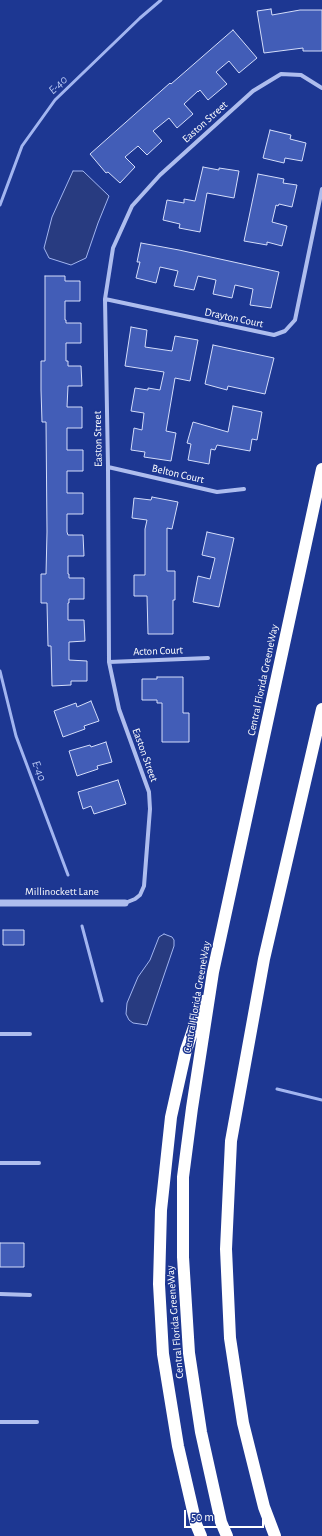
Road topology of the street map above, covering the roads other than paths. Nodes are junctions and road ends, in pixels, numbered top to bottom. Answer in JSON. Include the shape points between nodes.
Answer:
{"nodes":[{"id":1,"x":322,"y":88,"type":"edge"},
{"id":2,"x":322,"y":190,"type":"edge"},
{"id":3,"x":105,"y":298,"type":"junction"},
{"id":4,"x":108,"y":467,"type":"junction"},
{"id":5,"x":322,"y":469,"type":"edge"},
{"id":6,"x":244,"y":489,"type":"dead end"},
{"id":7,"x":208,"y":658,"type":"dead end"},
{"id":8,"x":109,"y":662,"type":"junction"},
{"id":9,"x":322,"y":709,"type":"edge"},
{"id":10,"x":0,"y":903,"type":"edge"},
{"id":11,"x":124,"y":903,"type":"joint"},
{"id":12,"x":213,"y":972,"type":"junction"},
{"id":13,"x":0,"y":1034,"type":"edge"},
{"id":14,"x":30,"y":1034,"type":"dead end"},
{"id":15,"x":0,"y":1163,"type":"edge"},
{"id":16,"x":39,"y":1163,"type":"dead end"},
{"id":17,"x":0,"y":1294,"type":"edge"},
{"id":18,"x":30,"y":1295,"type":"dead end"},
{"id":19,"x":0,"y":1422,"type":"edge"},
{"id":20,"x":37,"y":1422,"type":"dead end"},
{"id":21,"x":201,"y":1536,"type":"edge"},
{"id":22,"x":227,"y":1536,"type":"edge"},
{"id":23,"x":275,"y":1536,"type":"edge"}],
"edges":[{"from":1,"to":3,"type":"street","name":"Easton Street","via":[[301,75],[281,74],[253,91],[160,175],[132,206],[113,248]]},
{"from":2,"to":3,"type":"street","name":"Drayton Court","via":[[295,320],[285,331],[274,335]]},
{"from":3,"to":4,"type":"street","name":"Easton Street"},
{"from":4,"to":6,"type":"street","name":"Belton Court","via":[[217,492]]},
{"from":4,"to":8,"type":"street","name":"Easton Street"},
{"from":5,"to":12,"type":"highway","name":"Central Florida GreeneWay"},
{"from":7,"to":8,"type":"street","name":"Acton Court"},
{"from":8,"to":11,"type":"street","name":"Easton Street","via":[[120,709],[149,792],[144,886],[135,900]]},
{"from":9,"to":23,"type":"highway","via":[[264,960],[231,1141],[226,1249],[230,1338],[243,1422],[264,1507]]},
{"from":10,"to":11,"type":"street","name":"Millinockett Lane"},
{"from":12,"to":21,"type":"highway","via":[[186,1050],[176,1088],[161,1210],[159,1284],[163,1354],[178,1446]]},
{"from":12,"to":22,"type":"highway","name":"Central Florida GreeneWay","via":[[183,1176],[183,1257],[189,1353],[201,1432]]},
{"from":13,"to":14,"type":"street"},
{"from":15,"to":16,"type":"street"},
{"from":17,"to":18,"type":"street"},
{"from":19,"to":20,"type":"street"}]}
